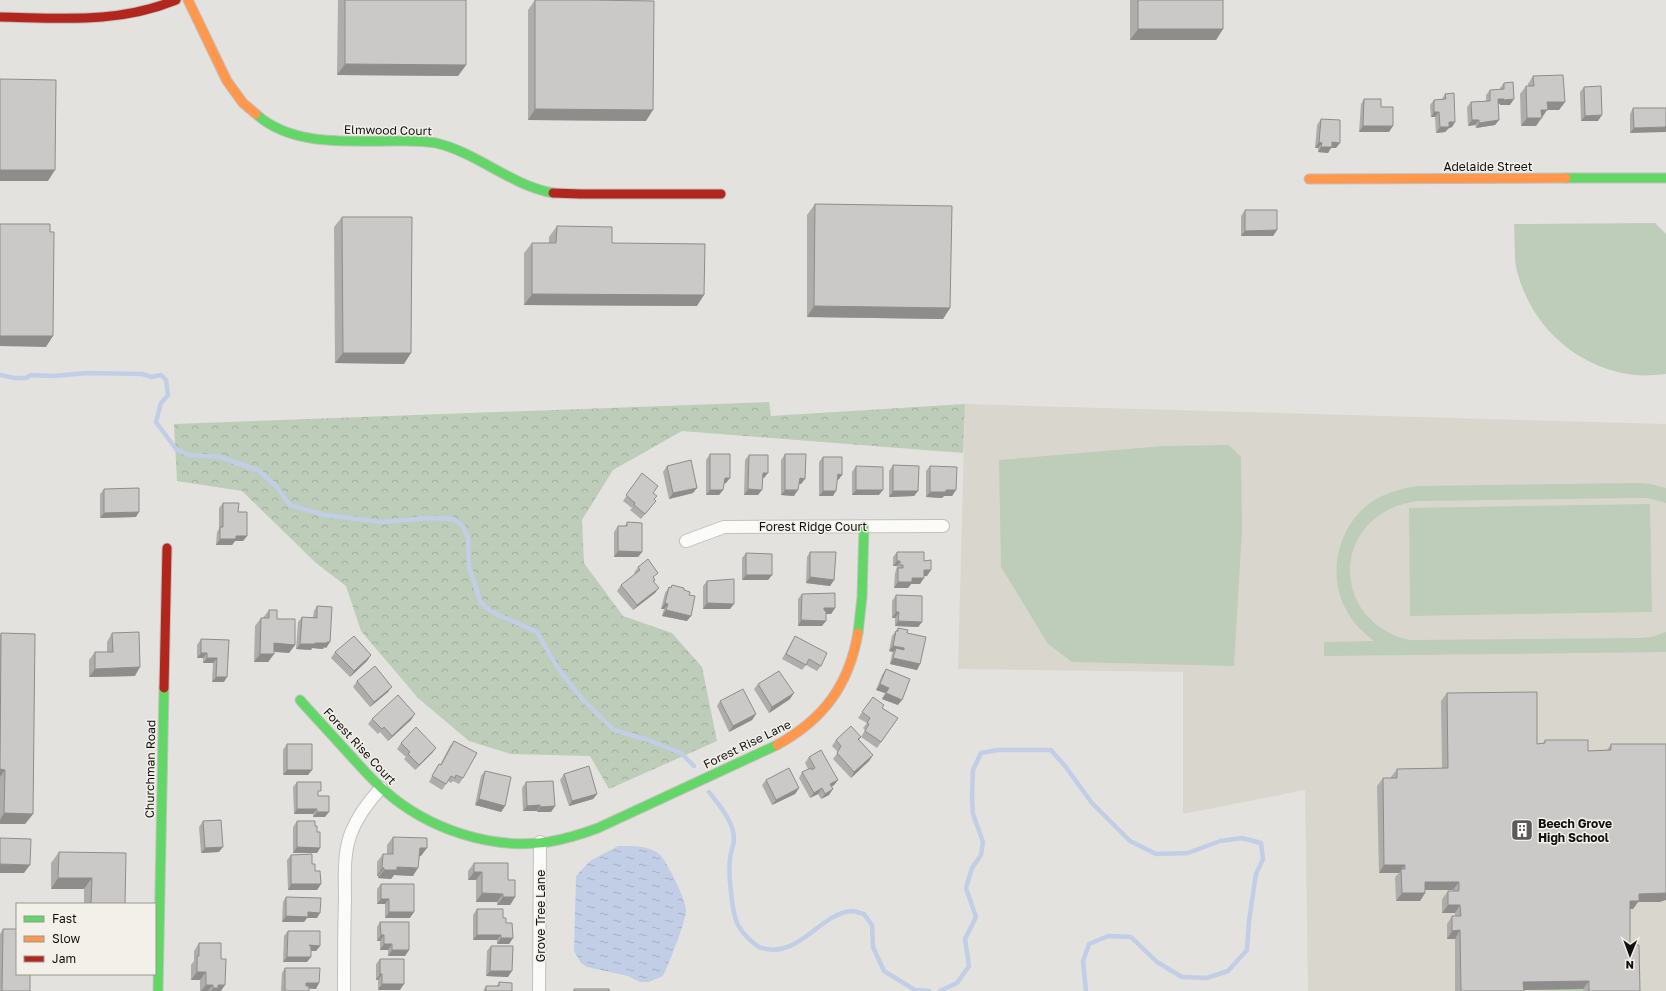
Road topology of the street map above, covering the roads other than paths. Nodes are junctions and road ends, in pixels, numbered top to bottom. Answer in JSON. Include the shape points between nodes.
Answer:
{"nodes":[{"id":1,"x":176,"y":0,"type":"edge"},
{"id":2,"x":188,"y":0,"type":"edge"},
{"id":3,"x":0,"y":17,"type":"edge"},
{"id":4,"x":1666,"y":178,"type":"edge"},
{"id":5,"x":1309,"y":179,"type":"dead end"},
{"id":6,"x":721,"y":194,"type":"dead end"},
{"id":7,"x":864,"y":526,"type":"junction"},
{"id":8,"x":943,"y":526,"type":"dead end"},
{"id":9,"x":686,"y":541,"type":"dead end"},
{"id":10,"x":167,"y":548,"type":"dead end"},
{"id":11,"x":300,"y":700,"type":"dead end"},
{"id":12,"x":382,"y":788,"type":"junction"},
{"id":13,"x":540,"y":842,"type":"junction"},
{"id":14,"x":344,"y":990,"type":"edge"},
{"id":15,"x":158,"y":991,"type":"edge"},
{"id":16,"x":539,"y":991,"type":"edge"}],
"edges":[{"from":1,"to":3,"type":"street","via":[[140,13],[107,18]]},
{"from":2,"to":6,"type":"street","name":"Elmwood Court","via":[[227,81],[236,93],[256,114],[291,134],[324,141],[420,141],[440,144],[472,155],[513,180],[538,190],[551,192]]},
{"from":4,"to":5,"type":"street","name":"Adelaide Street"},
{"from":7,"to":8,"type":"street","name":"Forest Ridge Court"},
{"from":7,"to":9,"type":"street","name":"Forest Ridge Court","via":[[724,527]]},
{"from":7,"to":13,"type":"street","name":"Forest Rise Lane","via":[[857,645],[850,670],[826,708],[804,728],[772,747],[598,828],[571,837]]},
{"from":10,"to":15,"type":"street","name":"Churchman Road"},
{"from":11,"to":12,"type":"street","name":"Forest Rise Court"},
{"from":12,"to":13,"type":"street","name":"Forest Rise Court","via":[[413,813],[448,830],[505,843]]},
{"from":12,"to":14,"type":"street","via":[[360,814],[348,844],[345,870]]},
{"from":13,"to":16,"type":"street","name":"Grove Tree Lane"}]}
